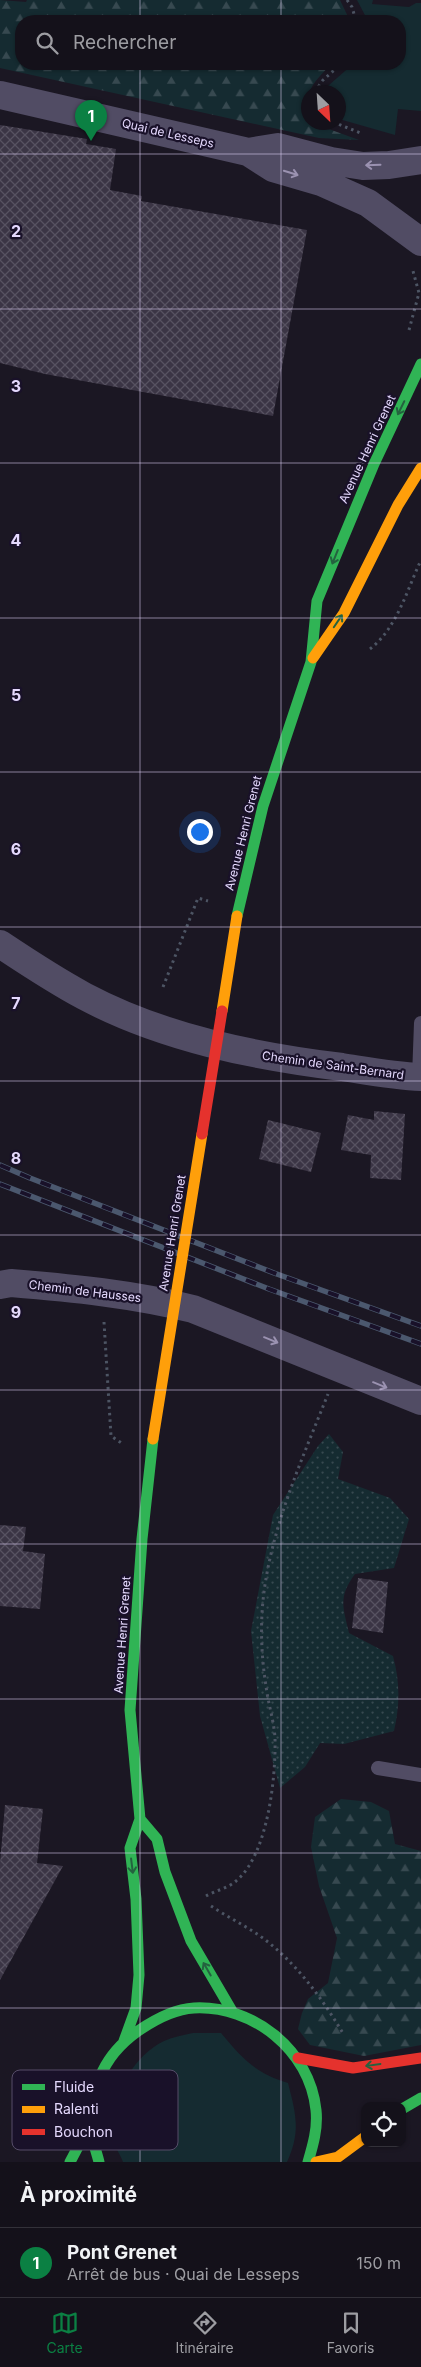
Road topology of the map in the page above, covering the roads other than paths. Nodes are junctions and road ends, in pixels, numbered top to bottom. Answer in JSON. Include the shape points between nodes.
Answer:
{"nodes":[{"id":1,"x":0,"y":95,"type":"edge"},
{"id":2,"x":248,"y":152,"type":"junction"},
{"id":3,"x":421,"y":160,"type":"edge"},
{"id":4,"x":421,"y":242,"type":"edge"},
{"id":5,"x":421,"y":364,"type":"edge"},
{"id":6,"x":421,"y":468,"type":"edge"},
{"id":7,"x":310,"y":662,"type":"junction"},
{"id":8,"x":0,"y":944,"type":"edge"},
{"id":9,"x":421,"y":1022,"type":"edge"},
{"id":10,"x":420,"y":1077,"type":"edge"},
{"id":11,"x":0,"y":1285,"type":"edge"},
{"id":12,"x":421,"y":1401,"type":"edge"},
{"id":13,"x":378,"y":1768,"type":"dead end"},
{"id":14,"x":421,"y":1775,"type":"edge"},
{"id":15,"x":140,"y":1819,"type":"junction"},
{"id":16,"x":232,"y":2011,"type":"junction"},
{"id":17,"x":124,"y":2041,"type":"junction"},
{"id":18,"x":298,"y":2058,"type":"junction"},
{"id":19,"x":421,"y":2058,"type":"edge"},
{"id":20,"x":103,"y":2070,"type":"edge"},
{"id":21,"x":421,"y":2098,"type":"edge"},
{"id":22,"x":406,"y":2107,"type":"edge"},
{"id":23,"x":361,"y":2140,"type":"edge"},
{"id":24,"x":76,"y":2150,"type":"edge"},
{"id":25,"x":70,"y":2162,"type":"edge"},
{"id":26,"x":308,"y":2162,"type":"edge"},
{"id":27,"x":316,"y":2162,"type":"edge"}],
"edges":[{"from":1,"to":2,"type":"street","name":"Quai de Lesseps"},
{"from":3,"to":2,"type":"street","name":"Quai de Lesseps","one_way":true,"via":[[363,166],[278,147]]},
{"from":2,"to":4,"type":"street","name":"Quai de Lesseps","one_way":true,"via":[[273,168],[321,182],[368,203]]},
{"from":5,"to":7,"type":"main road","name":"Avenue Henri Grenet","one_way":true,"via":[[367,480],[317,601]]},
{"from":7,"to":6,"type":"main road","name":"Avenue Henri Grenet","one_way":true,"via":[[344,613],[398,505]]},
{"from":7,"to":15,"type":"main road","name":"Avenue Henri Grenet","bridge":true,"via":[[263,806],[237,916],[153,1439],[142,1539],[130,1710]]},
{"from":8,"to":10,"type":"street","name":"Chemin de Saint-Bernard","via":[[85,996],[175,1034],[273,1058]]},
{"from":9,"to":10,"type":"lane"},
{"from":11,"to":12,"type":"street","name":"Chemin de Hausses","one_way":true,"via":[[55,1286],[154,1299],[193,1309]]},
{"from":13,"to":14,"type":"lane"},
{"from":16,"to":15,"type":"main road","one_way":true,"via":[[188,1934],[165,1872],[157,1839]]},
{"from":15,"to":17,"type":"main road","name":"Avenue Henri Grenet","one_way":true,"via":[[130,1848],[139,1975],[136,2008]]},
{"from":16,"to":17,"type":"main road","via":[[193,2008],[156,2019]]},
{"from":16,"to":18,"type":"main road","via":[[269,2029]]},
{"from":17,"to":20,"type":"main road"},
{"from":19,"to":18,"type":"main road","one_way":true,"via":[[353,2068]]},
{"from":18,"to":26,"type":"main road","via":[[310,2083],[316,2110],[315,2138]]},
{"from":21,"to":22,"type":"main road"},
{"from":23,"to":27,"type":"main road","via":[[338,2157]]},
{"from":24,"to":25,"type":"main road"}]}
